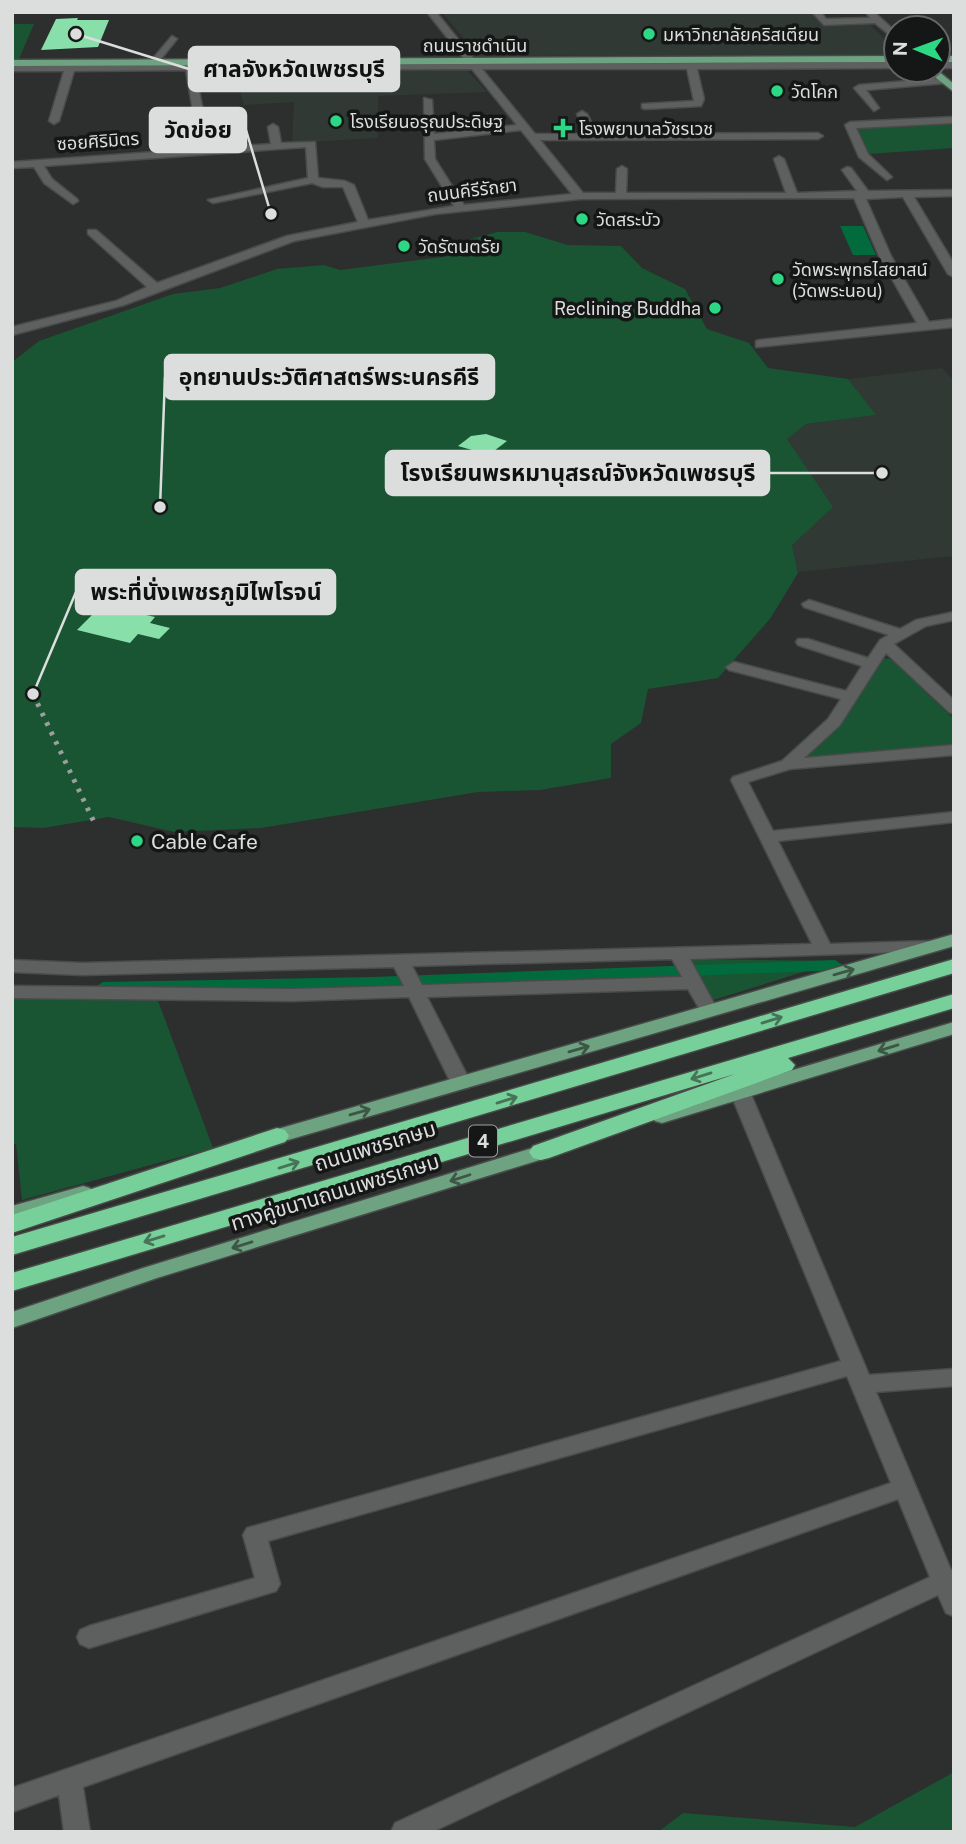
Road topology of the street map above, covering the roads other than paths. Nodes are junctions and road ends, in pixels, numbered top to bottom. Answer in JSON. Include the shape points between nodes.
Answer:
{"nodes":[{"id":1,"x":431,"y":12,"type":"edge"},
{"id":2,"x":816,"y":12,"type":"edge"},
{"id":3,"x":869,"y":12,"type":"edge"},
{"id":4,"x":877,"y":20,"type":"junction"},
{"id":5,"x":882,"y":24,"type":"edge"},
{"id":6,"x":172,"y":39,"type":"dead end"},
{"id":7,"x":882,"y":59,"type":"edge"},
{"id":8,"x":155,"y":62,"type":"junction"},
{"id":9,"x":473,"y":63,"type":"junction"},
{"id":10,"x":12,"y":65,"type":"edge"},
{"id":11,"x":252,"y":65,"type":"junction"},
{"id":12,"x":691,"y":65,"type":"junction"},
{"id":13,"x":882,"y":65,"type":"edge"},
{"id":14,"x":64,"y":66,"type":"junction"},
{"id":15,"x":190,"y":68,"type":"junction"},
{"id":16,"x":902,"y":84,"type":"edge"},
{"id":17,"x":427,"y":100,"type":"dead end"},
{"id":18,"x":645,"y":106,"type":"dead end"},
{"id":19,"x":874,"y":108,"type":"dead end"},
{"id":20,"x":198,"y":111,"type":"dead end"},
{"id":21,"x":582,"y":114,"type":"dead end"},
{"id":22,"x":954,"y":120,"type":"edge"},
{"id":23,"x":54,"y":121,"type":"dead end"},
{"id":24,"x":273,"y":127,"type":"dead end"},
{"id":25,"x":523,"y":127,"type":"junction"},
{"id":26,"x":818,"y":136,"type":"dead end"},
{"id":27,"x":531,"y":137,"type":"junction"},
{"id":28,"x":594,"y":137,"type":"junction"},
{"id":29,"x":429,"y":138,"type":"junction"},
{"id":30,"x":277,"y":146,"type":"junction"},
{"id":31,"x":779,"y":159,"type":"dead end"},
{"id":32,"x":37,"y":162,"type":"junction"},
{"id":33,"x":12,"y":165,"type":"edge"},
{"id":34,"x":622,"y":169,"type":"dead end"},
{"id":35,"x":847,"y":170,"type":"dead end"},
{"id":36,"x":887,"y":177,"type":"dead end"},
{"id":37,"x":313,"y":180,"type":"junction"},
{"id":38,"x":954,"y":193,"type":"edge"},
{"id":39,"x":907,"y":195,"type":"junction"},
{"id":40,"x":580,"y":196,"type":"junction"},
{"id":41,"x":621,"y":196,"type":"junction"},
{"id":42,"x":862,"y":196,"type":"junction"},
{"id":43,"x":793,"y":197,"type":"junction"},
{"id":44,"x":213,"y":200,"type":"dead end"},
{"id":45,"x":73,"y":201,"type":"dead end"},
{"id":46,"x":461,"y":208,"type":"junction"},
{"id":47,"x":364,"y":224,"type":"junction"},
{"id":48,"x":92,"y":232,"type":"dead end"},
{"id":49,"x":954,"y":274,"type":"edge"},
{"id":50,"x":155,"y":288,"type":"junction"},
{"id":51,"x":954,"y":323,"type":"edge"},
{"id":52,"x":925,"y":327,"type":"junction"},
{"id":53,"x":12,"y":331,"type":"edge"},
{"id":54,"x":760,"y":344,"type":"dead end"},
{"id":55,"x":809,"y":604,"type":"dead end"},
{"id":56,"x":954,"y":616,"type":"edge"},
{"id":57,"x":902,"y":634,"type":"junction"},
{"id":58,"x":803,"y":642,"type":"dead end"},
{"id":59,"x":885,"y":643,"type":"junction"},
{"id":60,"x":871,"y":664,"type":"junction"},
{"id":61,"x":734,"y":667,"type":"dead end"},
{"id":62,"x":850,"y":697,"type":"junction"},
{"id":63,"x":954,"y":709,"type":"edge"},
{"id":64,"x":954,"y":750,"type":"edge"},
{"id":65,"x":788,"y":764,"type":"junction"},
{"id":66,"x":954,"y":817,"type":"edge"},
{"id":67,"x":768,"y":837,"type":"junction"},
{"id":68,"x":954,"y":940,"type":"edge"},
{"id":69,"x":929,"y":947,"type":"junction"},
{"id":70,"x":824,"y":950,"type":"junction"},
{"id":71,"x":679,"y":957,"type":"junction"},
{"id":72,"x":401,"y":962,"type":"junction"},
{"id":73,"x":12,"y":966,"type":"edge"},
{"id":74,"x":954,"y":966,"type":"edge"},
{"id":75,"x":692,"y":981,"type":"junction"},
{"id":76,"x":415,"y":991,"type":"junction"},
{"id":77,"x":12,"y":992,"type":"edge"},
{"id":78,"x":954,"y":1002,"type":"edge"},
{"id":79,"x":709,"y":1012,"type":"junction"},
{"id":80,"x":954,"y":1028,"type":"edge"},
{"id":81,"x":461,"y":1083,"type":"junction"},
{"id":82,"x":740,"y":1093,"type":"junction"},
{"id":83,"x":277,"y":1136,"type":"junction"},
{"id":84,"x":541,"y":1152,"type":"junction"},
{"id":85,"x":12,"y":1213,"type":"edge"},
{"id":86,"x":12,"y":1224,"type":"edge"},
{"id":87,"x":12,"y":1245,"type":"edge"},
{"id":88,"x":12,"y":1282,"type":"edge"},
{"id":89,"x":12,"y":1318,"type":"edge"},
{"id":90,"x":858,"y":1375,"type":"junction"},
{"id":91,"x":954,"y":1377,"type":"edge"},
{"id":92,"x":906,"y":1487,"type":"junction"},
{"id":93,"x":949,"y":1581,"type":"edge"},
{"id":94,"x":954,"y":1606,"type":"edge"},
{"id":95,"x":89,"y":1637,"type":"dead end"},
{"id":96,"x":69,"y":1780,"type":"junction"},
{"id":97,"x":12,"y":1800,"type":"edge"},
{"id":98,"x":77,"y":1832,"type":"edge"},
{"id":99,"x":404,"y":1832,"type":"edge"}],
"edges":[{"from":1,"to":9,"type":"street"},
{"from":2,"to":4,"type":"street","via":[[824,22]]},
{"from":3,"to":4,"type":"street"},
{"from":4,"to":5,"type":"street"},
{"from":6,"to":8,"type":"street"},
{"from":7,"to":9,"type":"main road","name":"ถนนราชดำเนิน"},
{"from":8,"to":11,"type":"main road"},
{"from":8,"to":14,"type":"main road"},
{"from":9,"to":11,"type":"street"},
{"from":9,"to":12,"type":"street"},
{"from":9,"to":25,"type":"street"},
{"from":10,"to":14,"type":"street"},
{"from":11,"to":15,"type":"street"},
{"from":12,"to":13,"type":"street"},
{"from":12,"to":18,"type":"street","via":[[699,103]]},
{"from":14,"to":15,"type":"street"},
{"from":14,"to":23,"type":"street"},
{"from":15,"to":20,"type":"street"},
{"from":16,"to":19,"type":"street","via":[[859,88]]},
{"from":17,"to":29,"type":"street"},
{"from":21,"to":28,"type":"street"},
{"from":22,"to":36,"type":"street","via":[[850,125],[863,155]]},
{"from":24,"to":30,"type":"street"},
{"from":25,"to":27,"type":"street"},
{"from":25,"to":29,"type":"street"},
{"from":26,"to":28,"type":"street"},
{"from":27,"to":28,"type":"street"},
{"from":27,"to":40,"type":"street"},
{"from":29,"to":46,"type":"street","via":[[430,159]]},
{"from":30,"to":32,"type":"street","name":"ซอยศิริมิตร"},
{"from":30,"to":37,"type":"street","name":"ซอยศิริมิตร","via":[[311,144]]},
{"from":31,"to":43,"type":"street"},
{"from":32,"to":33,"type":"street","name":"ซอยศิริมิตร"},
{"from":32,"to":45,"type":"street","via":[[48,181]]},
{"from":34,"to":41,"type":"street"},
{"from":35,"to":42,"type":"street"},
{"from":37,"to":44,"type":"street"},
{"from":37,"to":47,"type":"street","via":[[349,187]]},
{"from":38,"to":39,"type":"street","name":"ถนนคีรีรัถยา"},
{"from":39,"to":42,"type":"street","name":"ถนนคีรีรัถยา"},
{"from":39,"to":49,"type":"street"},
{"from":40,"to":41,"type":"street","name":"ถนนคีรีรัถยา"},
{"from":40,"to":46,"type":"street","name":"ถนนคีรีรัถยา"},
{"from":41,"to":43,"type":"street","name":"ถนนคีรีรัถยา"},
{"from":42,"to":43,"type":"street","name":"ถนนคีรีรัถยา"},
{"from":42,"to":52,"type":"street","via":[[885,256]]},
{"from":46,"to":47,"type":"street","name":"ถนนคีรีรัถยา"},
{"from":47,"to":50,"type":"street","name":"ถนนคีรีรัถยา","via":[[291,238]]},
{"from":48,"to":50,"type":"street"},
{"from":50,"to":53,"type":"street","name":"ถนนคีรีรัถยา","via":[[120,303]]},
{"from":51,"to":52,"type":"street"},
{"from":52,"to":54,"type":"street"},
{"from":55,"to":57,"type":"street"},
{"from":56,"to":57,"type":"street"},
{"from":57,"to":59,"type":"street"},
{"from":58,"to":60,"type":"street"},
{"from":59,"to":60,"type":"street"},
{"from":59,"to":63,"type":"street"},
{"from":60,"to":62,"type":"street"},
{"from":61,"to":62,"type":"street"},
{"from":62,"to":65,"type":"street","via":[[834,722]]},
{"from":64,"to":65,"type":"street"},
{"from":65,"to":67,"type":"street","via":[[739,780]]},
{"from":66,"to":67,"type":"street"},
{"from":67,"to":70,"type":"street"},
{"from":68,"to":69,"type":"main road"},
{"from":69,"to":70,"type":"street"},
{"from":79,"to":69,"type":"main road","one_way":true},
{"from":70,"to":71,"type":"street"},
{"from":71,"to":72,"type":"street"},
{"from":71,"to":75,"type":"street"},
{"from":72,"to":73,"type":"street","via":[[82,969]]},
{"from":72,"to":76,"type":"street"},
{"from":87,"to":74,"type":"highway","name":"ถนนเพชรเกษม","number":"4","one_way":true},
{"from":75,"to":76,"type":"street"},
{"from":75,"to":79,"type":"street"},
{"from":76,"to":77,"type":"street","via":[[292,995]]},
{"from":76,"to":81,"type":"street"},
{"from":78,"to":84,"type":"highway"},
{"from":78,"to":88,"type":"highway","name":"ถนนเพชรเกษม","number":"4","one_way":true},
{"from":81,"to":79,"type":"main road","one_way":true},
{"from":80,"to":82,"type":"main road","name":"ทางคู่ขนานถนนเพชรเกษม","number":"4","one_way":true},
{"from":83,"to":81,"type":"main road","one_way":true},
{"from":82,"to":84,"type":"main road","name":"ทางคู่ขนานถนนเพชรเกษม","number":"4"},
{"from":82,"to":90,"type":"street"},
{"from":83,"to":85,"type":"main road"},
{"from":83,"to":86,"type":"highway"},
{"from":84,"to":89,"type":"main road","name":"ทางคู่ขนานถนนเพชรเกษม","number":"4","one_way":true},
{"from":90,"to":91,"type":"street"},
{"from":90,"to":92,"type":"street"},
{"from":90,"to":95,"type":"street","via":[[255,1535],[268,1584]]},
{"from":92,"to":93,"type":"street"},
{"from":92,"to":96,"type":"street"},
{"from":93,"to":94,"type":"street"},
{"from":93,"to":99,"type":"street"},
{"from":96,"to":97,"type":"street"},
{"from":96,"to":98,"type":"street"}]}
